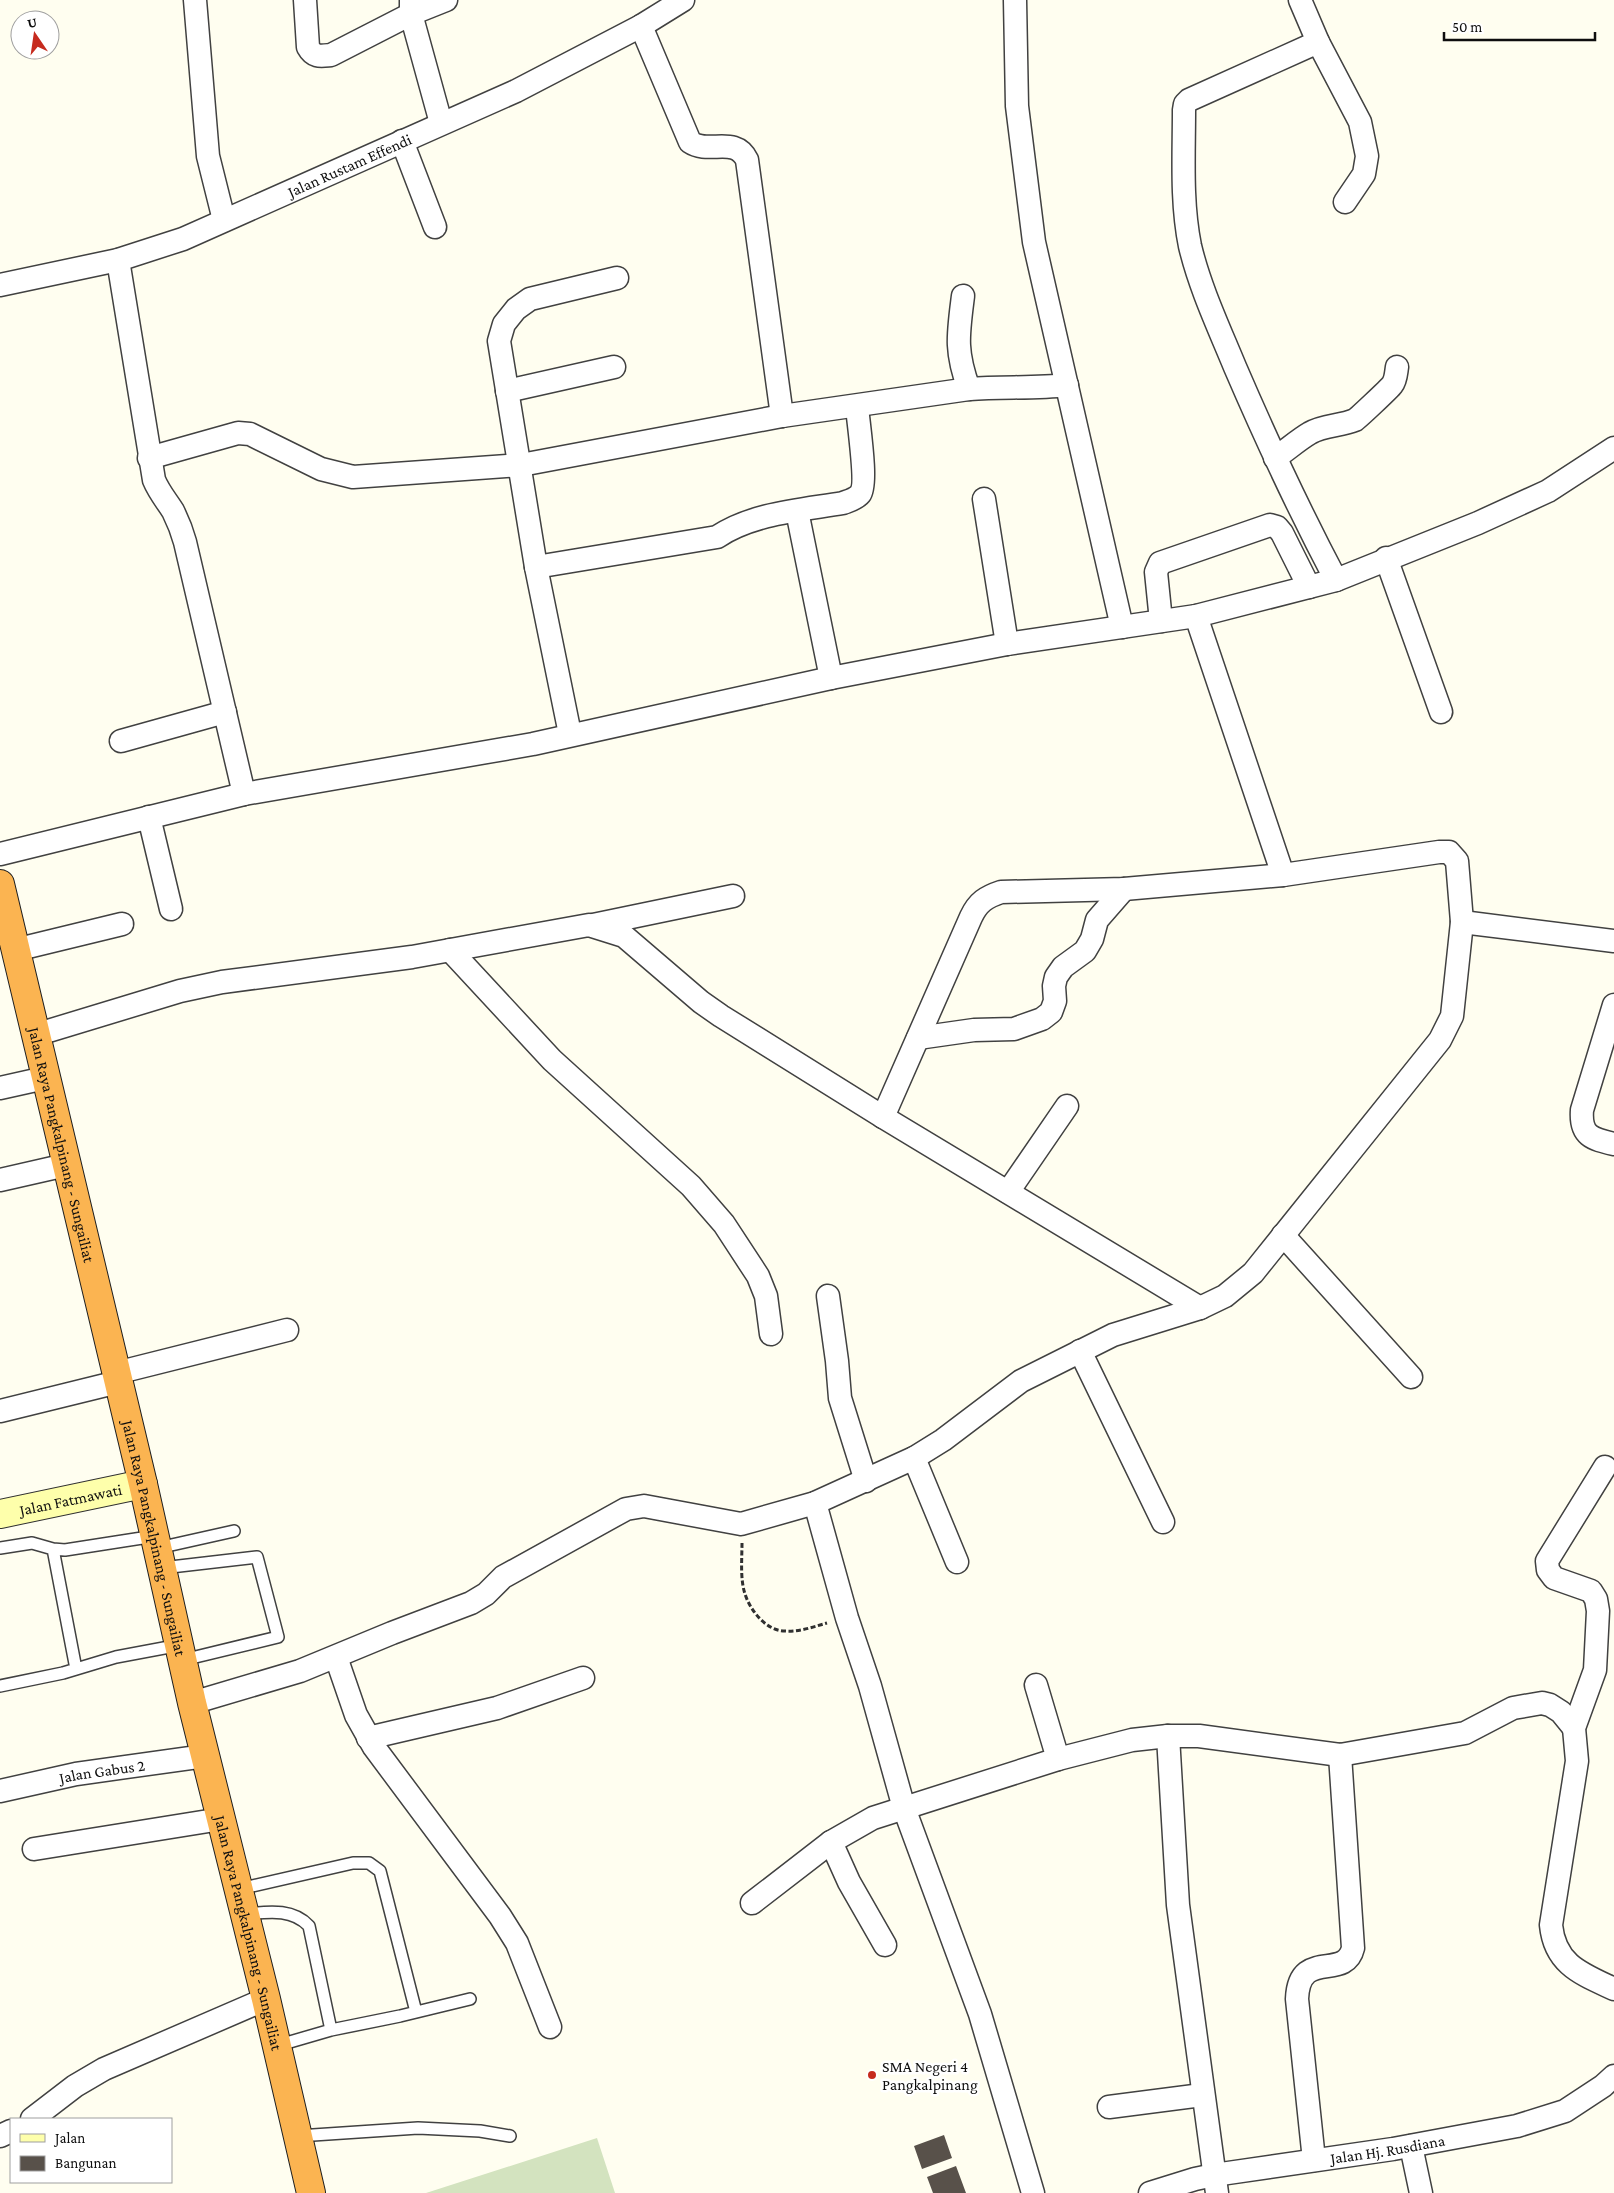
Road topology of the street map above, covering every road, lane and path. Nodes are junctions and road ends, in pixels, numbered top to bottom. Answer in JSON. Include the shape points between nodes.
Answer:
{"nodes":[{"id":1,"x":195,"y":0,"type":"edge"},
{"id":2,"x":305,"y":0,"type":"edge"},
{"id":3,"x":446,"y":0,"type":"edge"},
{"id":4,"x":683,"y":0,"type":"edge"},
{"id":5,"x":1015,"y":0,"type":"edge"},
{"id":6,"x":1300,"y":0,"type":"edge"},
{"id":7,"x":411,"y":7,"type":"edge"},
{"id":8,"x":641,"y":26,"type":"junction"},
{"id":9,"x":1318,"y":42,"type":"junction"},
{"id":10,"x":442,"y":123,"type":"junction"},
{"id":11,"x":402,"y":141,"type":"junction"},
{"id":12,"x":1345,"y":202,"type":"dead end"},
{"id":13,"x":224,"y":220,"type":"junction"},
{"id":14,"x":435,"y":227,"type":"dead end"},
{"id":15,"x":118,"y":260,"type":"junction"},
{"id":16,"x":617,"y":278,"type":"dead end"},
{"id":17,"x":0,"y":285,"type":"edge"},
{"id":18,"x":963,"y":296,"type":"dead end"},
{"id":19,"x":614,"y":367,"type":"dead end"},
{"id":20,"x":1397,"y":367,"type":"dead end"},
{"id":21,"x":1066,"y":385,"type":"junction"},
{"id":22,"x":969,"y":389,"type":"junction"},
{"id":23,"x":507,"y":391,"type":"junction"},
{"id":24,"x":857,"y":406,"type":"junction"},
{"id":25,"x":782,"y":416,"type":"junction"},
{"id":26,"x":1614,"y":448,"type":"edge"},
{"id":27,"x":149,"y":458,"type":"junction"},
{"id":28,"x":1275,"y":458,"type":"junction"},
{"id":29,"x":521,"y":465,"type":"junction"},
{"id":30,"x":984,"y":499,"type":"dead end"},
{"id":31,"x":797,"y":511,"type":"junction"},
{"id":32,"x":1386,"y":558,"type":"junction"},
{"id":33,"x":536,"y":568,"type":"junction"},
{"id":34,"x":1336,"y":580,"type":"junction"},
{"id":35,"x":1309,"y":587,"type":"junction"},
{"id":36,"x":1196,"y":616,"type":"junction"},
{"id":37,"x":1161,"y":621,"type":"junction"},
{"id":38,"x":1122,"y":627,"type":"junction"},
{"id":39,"x":1007,"y":644,"type":"junction"},
{"id":40,"x":831,"y":678,"type":"junction"},
{"id":41,"x":225,"y":712,"type":"junction"},
{"id":42,"x":1441,"y":712,"type":"dead end"},
{"id":43,"x":570,"y":734,"type":"junction"},
{"id":44,"x":121,"y":741,"type":"dead end"},
{"id":45,"x":244,"y":794,"type":"junction"},
{"id":46,"x":149,"y":817,"type":"junction"},
{"id":47,"x":0,"y":854,"type":"edge"},
{"id":48,"x":1283,"y":875,"type":"junction"},
{"id":49,"x":1124,"y":889,"type":"junction"},
{"id":50,"x":1,"y":891,"type":"edge"},
{"id":51,"x":734,"y":896,"type":"dead end"},
{"id":52,"x":171,"y":909,"type":"dead end"},
{"id":53,"x":1462,"y":922,"type":"junction"},
{"id":54,"x":122,"y":924,"type":"dead end"},
{"id":55,"x":589,"y":925,"type":"junction"},
{"id":56,"x":1614,"y":941,"type":"edge"},
{"id":57,"x":15,"y":950,"type":"junction"},
{"id":58,"x":450,"y":950,"type":"junction"},
{"id":59,"x":1614,"y":1005,"type":"edge"},
{"id":60,"x":35,"y":1035,"type":"junction"},
{"id":61,"x":918,"y":1038,"type":"junction"},
{"id":62,"x":45,"y":1078,"type":"junction"},
{"id":63,"x":0,"y":1088,"type":"edge"},
{"id":64,"x":1067,"y":1106,"type":"dead end"},
{"id":65,"x":883,"y":1117,"type":"junction"},
{"id":66,"x":1614,"y":1144,"type":"edge"},
{"id":67,"x":66,"y":1165,"type":"junction"},
{"id":68,"x":0,"y":1180,"type":"edge"},
{"id":69,"x":1008,"y":1192,"type":"junction"},
{"id":70,"x":1283,"y":1235,"type":"junction"},
{"id":71,"x":828,"y":1296,"type":"dead end"},
{"id":72,"x":1200,"y":1308,"type":"junction"},
{"id":73,"x":287,"y":1330,"type":"dead end"},
{"id":74,"x":771,"y":1334,"type":"dead end"},
{"id":75,"x":1080,"y":1351,"type":"junction"},
{"id":76,"x":1411,"y":1377,"type":"dead end"},
{"id":77,"x":117,"y":1378,"type":"junction"},
{"id":78,"x":0,"y":1411,"type":"edge"},
{"id":79,"x":914,"y":1458,"type":"junction"},
{"id":80,"x":1605,"y":1467,"type":"dead end"},
{"id":81,"x":866,"y":1481,"type":"junction"},
{"id":82,"x":143,"y":1484,"type":"junction"},
{"id":83,"x":816,"y":1503,"type":"junction"},
{"id":84,"x":0,"y":1514,"type":"edge"},
{"id":85,"x":1163,"y":1522,"type":"dead end"},
{"id":86,"x":741,"y":1524,"type":"junction"},
{"id":87,"x":234,"y":1531,"type":"dead end"},
{"id":88,"x":0,"y":1548,"type":"edge"},
{"id":89,"x":53,"y":1549,"type":"junction"},
{"id":90,"x":158,"y":1551,"type":"junction"},
{"id":91,"x":957,"y":1562,"type":"dead end"},
{"id":92,"x":846,"y":1618,"type":"junction"},
{"id":93,"x":182,"y":1652,"type":"junction"},
{"id":94,"x":336,"y":1657,"type":"junction"},
{"id":95,"x":76,"y":1669,"type":"junction"},
{"id":96,"x":583,"y":1678,"type":"dead end"},
{"id":97,"x":1036,"y":1684,"type":"dead end"},
{"id":98,"x":0,"y":1686,"type":"edge"},
{"id":99,"x":192,"y":1703,"type":"junction"},
{"id":100,"x":1574,"y":1728,"type":"junction"},
{"id":101,"x":1168,"y":1736,"type":"junction"},
{"id":102,"x":368,"y":1738,"type":"junction"},
{"id":103,"x":206,"y":1756,"type":"junction"},
{"id":104,"x":1340,"y":1756,"type":"junction"},
{"id":105,"x":1058,"y":1759,"type":"junction"},
{"id":106,"x":0,"y":1791,"type":"edge"},
{"id":107,"x":904,"y":1808,"type":"junction"},
{"id":108,"x":221,"y":1819,"type":"junction"},
{"id":109,"x":831,"y":1842,"type":"junction"},
{"id":110,"x":34,"y":1849,"type":"dead end"},
{"id":111,"x":242,"y":1902,"type":"junction"},
{"id":112,"x":752,"y":1903,"type":"dead end"},
{"id":113,"x":885,"y":1945,"type":"dead end"},
{"id":114,"x":1614,"y":1989,"type":"edge"},
{"id":115,"x":266,"y":1999,"type":"junction"},
{"id":116,"x":470,"y":1999,"type":"dead end"},
{"id":117,"x":416,"y":2012,"type":"junction"},
{"id":118,"x":550,"y":2027,"type":"dead end"},
{"id":119,"x":331,"y":2030,"type":"junction"},
{"id":120,"x":276,"y":2046,"type":"junction"},
{"id":121,"x":1614,"y":2076,"type":"edge"},
{"id":122,"x":1202,"y":2095,"type":"junction"},
{"id":123,"x":1109,"y":2107,"type":"dead end"},
{"id":124,"x":33,"y":2118,"type":"edge"},
{"id":125,"x":297,"y":2136,"type":"junction"},
{"id":126,"x":510,"y":2136,"type":"dead end"},
{"id":127,"x":1411,"y":2146,"type":"junction"},
{"id":128,"x":1314,"y":2160,"type":"junction"},
{"id":129,"x":1215,"y":2184,"type":"edge"},
{"id":130,"x":311,"y":2193,"type":"edge"},
{"id":131,"x":1033,"y":2193,"type":"edge"},
{"id":132,"x":1150,"y":2193,"type":"edge"},
{"id":133,"x":1421,"y":2193,"type":"edge"}],
"edges":[{"from":1,"to":13,"type":"street","via":[[208,156]]},
{"from":2,"to":7,"type":"street","via":[[308,48],[319,56],[332,55]]},
{"from":3,"to":7,"type":"street"},
{"from":4,"to":8,"type":"street","name":"Jalan Rustam Effendi"},
{"from":5,"to":21,"type":"street","via":[[1017,106],[1031,226]]},
{"from":6,"to":9,"type":"street"},
{"from":7,"to":10,"type":"street"},
{"from":8,"to":10,"type":"street","name":"Jalan Rustam Effendi","via":[[516,91]]},
{"from":8,"to":25,"type":"street","via":[[690,142],[708,148],[730,146],[743,152],[746,160]]},
{"from":9,"to":12,"type":"street","via":[[1360,122],[1367,156],[1364,174]]},
{"from":9,"to":28,"type":"street","via":[[1194,97],[1185,104],[1184,110],[1184,188],[1190,246],[1213,314]]},
{"from":10,"to":11,"type":"street","name":"Jalan Rustam Effendi"},
{"from":11,"to":13,"type":"street","name":"Jalan Rustam Effendi"},
{"from":11,"to":14,"type":"street"},
{"from":13,"to":15,"type":"street","name":"Jalan Rustam Effendi","via":[[183,239]]},
{"from":15,"to":17,"type":"street","name":"Jalan Rustam Effendi"},
{"from":15,"to":27,"type":"street"},
{"from":16,"to":23,"type":"street","via":[[530,299],[516,309],[504,324],[499,341]]},
{"from":18,"to":22,"type":"street","via":[[958,339],[961,366]]},
{"from":19,"to":23,"type":"street"},
{"from":20,"to":28,"type":"street","via":[[1392,386],[1361,416],[1339,426],[1318,429]]},
{"from":21,"to":22,"type":"street"},
{"from":21,"to":38,"type":"street"},
{"from":22,"to":24,"type":"street"},
{"from":23,"to":29,"type":"street"},
{"from":24,"to":25,"type":"street"},
{"from":24,"to":31,"type":"street","via":[[864,480],[860,495],[843,503]]},
{"from":25,"to":29,"type":"street"},
{"from":26,"to":32,"type":"street","via":[[1548,491],[1478,523]]},
{"from":27,"to":29,"type":"street","via":[[238,433],[250,434],[321,469],[353,477]]},
{"from":27,"to":41,"type":"street","via":[[159,493],[172,510],[185,542]]},
{"from":28,"to":34,"type":"street"},
{"from":29,"to":33,"type":"street"},
{"from":30,"to":39,"type":"street"},
{"from":31,"to":33,"type":"street","via":[[742,524],[718,536]]},
{"from":31,"to":40,"type":"street"},
{"from":32,"to":34,"type":"street"},
{"from":32,"to":42,"type":"street"},
{"from":33,"to":43,"type":"street"},
{"from":34,"to":35,"type":"street"},
{"from":35,"to":36,"type":"street"},
{"from":35,"to":37,"type":"street","via":[[1282,533],[1270,525],[1160,564],[1156,572]]},
{"from":36,"to":37,"type":"street"},
{"from":36,"to":48,"type":"street"},
{"from":37,"to":38,"type":"street"},
{"from":38,"to":39,"type":"street"},
{"from":39,"to":40,"type":"street"},
{"from":40,"to":43,"type":"street"},
{"from":41,"to":44,"type":"street"},
{"from":41,"to":45,"type":"street"},
{"from":43,"to":45,"type":"street","via":[[533,744]]},
{"from":45,"to":46,"type":"street"},
{"from":46,"to":47,"type":"street"},
{"from":46,"to":52,"type":"street"},
{"from":48,"to":49,"type":"street"},
{"from":48,"to":53,"type":"street","via":[[1449,852],[1457,861]]},
{"from":49,"to":61,"type":"street","via":[[1098,920],[1085,951],[1063,967],[1056,977],[1052,1012],[1014,1029],[974,1030]]},
{"from":49,"to":61,"type":"street","via":[[1001,892],[982,900],[970,917]]},
{"from":50,"to":57,"type":"highway","name":"Jalan Raya Pangkalpinang - Sungailiat"},
{"from":51,"to":55,"type":"street"},
{"from":53,"to":56,"type":"street"},
{"from":53,"to":70,"type":"street","via":[[1452,1016],[1444,1034]]},
{"from":54,"to":57,"type":"street"},
{"from":55,"to":58,"type":"street"},
{"from":55,"to":65,"type":"street","via":[[624,936],[721,1016]]},
{"from":57,"to":60,"type":"highway","name":"Jalan Raya Pangkalpinang - Sungailiat"},
{"from":58,"to":60,"type":"street","via":[[214,984],[180,991]]},
{"from":58,"to":74,"type":"street","via":[[558,1066],[691,1186],[724,1224],[758,1276],[766,1296]]},
{"from":59,"to":66,"type":"street","via":[[1582,1110],[1581,1124],[1594,1139]]},
{"from":60,"to":62,"type":"highway","name":"Jalan Raya Pangkalpinang - Sungailiat"},
{"from":61,"to":65,"type":"street"},
{"from":62,"to":63,"type":"street"},
{"from":62,"to":67,"type":"highway","name":"Jalan Raya Pangkalpinang - Sungailiat"},
{"from":64,"to":69,"type":"street"},
{"from":65,"to":69,"type":"street"},
{"from":67,"to":68,"type":"street"},
{"from":67,"to":77,"type":"highway","name":"Jalan Raya Pangkalpinang - Sungailiat"},
{"from":69,"to":72,"type":"street"},
{"from":70,"to":72,"type":"street","via":[[1240,1285]]},
{"from":70,"to":76,"type":"street"},
{"from":71,"to":81,"type":"street","via":[[840,1398]]},
{"from":72,"to":75,"type":"street","via":[[1126,1330]]},
{"from":73,"to":77,"type":"street"},
{"from":75,"to":79,"type":"street","via":[[1014,1385],[943,1440]]},
{"from":75,"to":85,"type":"street"},
{"from":77,"to":78,"type":"street"},
{"from":77,"to":82,"type":"highway","name":"Jalan Raya Pangkalpinang - Sungailiat"},
{"from":79,"to":81,"type":"street"},
{"from":79,"to":91,"type":"street"},
{"from":80,"to":100,"type":"street","via":[[1547,1561],[1548,1570],[1554,1578],[1591,1592],[1598,1611],[1595,1670]]},
{"from":81,"to":83,"type":"street"},
{"from":82,"to":84,"type":"street","name":"Jalan Fatmawati"},
{"from":82,"to":90,"type":"highway","name":"Jalan Raya Pangkalpinang - Sungailiat"},
{"from":83,"to":86,"type":"street"},
{"from":83,"to":92,"type":"street"},
{"from":86,"to":92,"type":"path","via":[[744,1592],[761,1620],[784,1632]]},
{"from":86,"to":94,"type":"street","via":[[644,1506],[626,1509],[503,1577],[479,1599]]},
{"from":87,"to":90,"type":"lane"},
{"from":88,"to":89,"type":"lane","via":[[32,1543]]},
{"from":89,"to":90,"type":"lane"},
{"from":89,"to":95,"type":"lane"},
{"from":90,"to":93,"type":"highway","name":"Jalan Raya Pangkalpinang - Sungailiat"},
{"from":90,"to":93,"type":"lane","via":[[256,1557],[278,1637]]},
{"from":92,"to":107,"type":"street","via":[[870,1686]]},
{"from":93,"to":95,"type":"lane","via":[[116,1657]]},
{"from":93,"to":99,"type":"highway","name":"Jalan Raya Pangkalpinang - Sungailiat"},
{"from":94,"to":99,"type":"street","via":[[271,1681]]},
{"from":94,"to":102,"type":"street","via":[[356,1715]]},
{"from":95,"to":98,"type":"lane"},
{"from":96,"to":102,"type":"street","via":[[497,1708]]},
{"from":97,"to":105,"type":"street"},
{"from":99,"to":103,"type":"highway","name":"Jalan Raya Pangkalpinang - Sungailiat"},
{"from":100,"to":104,"type":"street","via":[[1562,1712],[1550,1705],[1531,1703],[1513,1708],[1465,1733]]},
{"from":100,"to":114,"type":"street","via":[[1577,1760],[1553,1914],[1553,1938],[1566,1962],[1578,1972]]},
{"from":101,"to":104,"type":"street","via":[[1232,1740]]},
{"from":101,"to":105,"type":"street","via":[[1132,1740]]},
{"from":101,"to":122,"type":"street","via":[[1178,1904]]},
{"from":102,"to":118,"type":"street","via":[[517,1942]]},
{"from":103,"to":106,"type":"street","name":"Jalan Gabus 2","via":[[84,1773]]},
{"from":103,"to":108,"type":"highway","name":"Jalan Raya Pangkalpinang - Sungailiat"},
{"from":104,"to":128,"type":"street","via":[[1352,1954],[1344,1962],[1305,1972],[1297,1988]]},
{"from":105,"to":107,"type":"street"},
{"from":107,"to":109,"type":"street","via":[[873,1818]]},
{"from":107,"to":131,"type":"street","via":[[983,2023]]},
{"from":108,"to":110,"type":"street"},
{"from":108,"to":111,"type":"highway","name":"Jalan Raya Pangkalpinang - Sungailiat"},
{"from":109,"to":112,"type":"street"},
{"from":109,"to":113,"type":"street","via":[[849,1882]]},
{"from":111,"to":115,"type":"highway","name":"Jalan Raya Pangkalpinang - Sungailiat"},
{"from":111,"to":117,"type":"lane","via":[[353,1863],[369,1863],[380,1871]]},
{"from":111,"to":119,"type":"lane","via":[[301,1918],[309,1926]]},
{"from":115,"to":120,"type":"highway","name":"Jalan Raya Pangkalpinang - Sungailiat"},
{"from":115,"to":124,"type":"street","via":[[104,2069],[75,2086]]},
{"from":116,"to":117,"type":"lane"},
{"from":117,"to":119,"type":"lane"},
{"from":119,"to":120,"type":"lane"},
{"from":120,"to":125,"type":"highway","name":"Jalan Raya Pangkalpinang - Sungailiat"},
{"from":121,"to":127,"type":"street","name":"Jalan Hj. Rusdiana","via":[[1580,2103],[1543,2119]]},
{"from":122,"to":123,"type":"street"},
{"from":122,"to":129,"type":"street"},
{"from":125,"to":126,"type":"lane","via":[[418,2128]]},
{"from":125,"to":130,"type":"highway","name":"Jalan Raya Pangkalpinang - Sungailiat"},
{"from":127,"to":128,"type":"street","name":"Jalan Hj. Rusdiana"},
{"from":127,"to":133,"type":"street"},
{"from":128,"to":129,"type":"street","name":"Jalan Hj. Rusdiana"},
{"from":129,"to":132,"type":"street","name":"Jalan Hj. Rusdiana","via":[[1195,2179]]}]}
